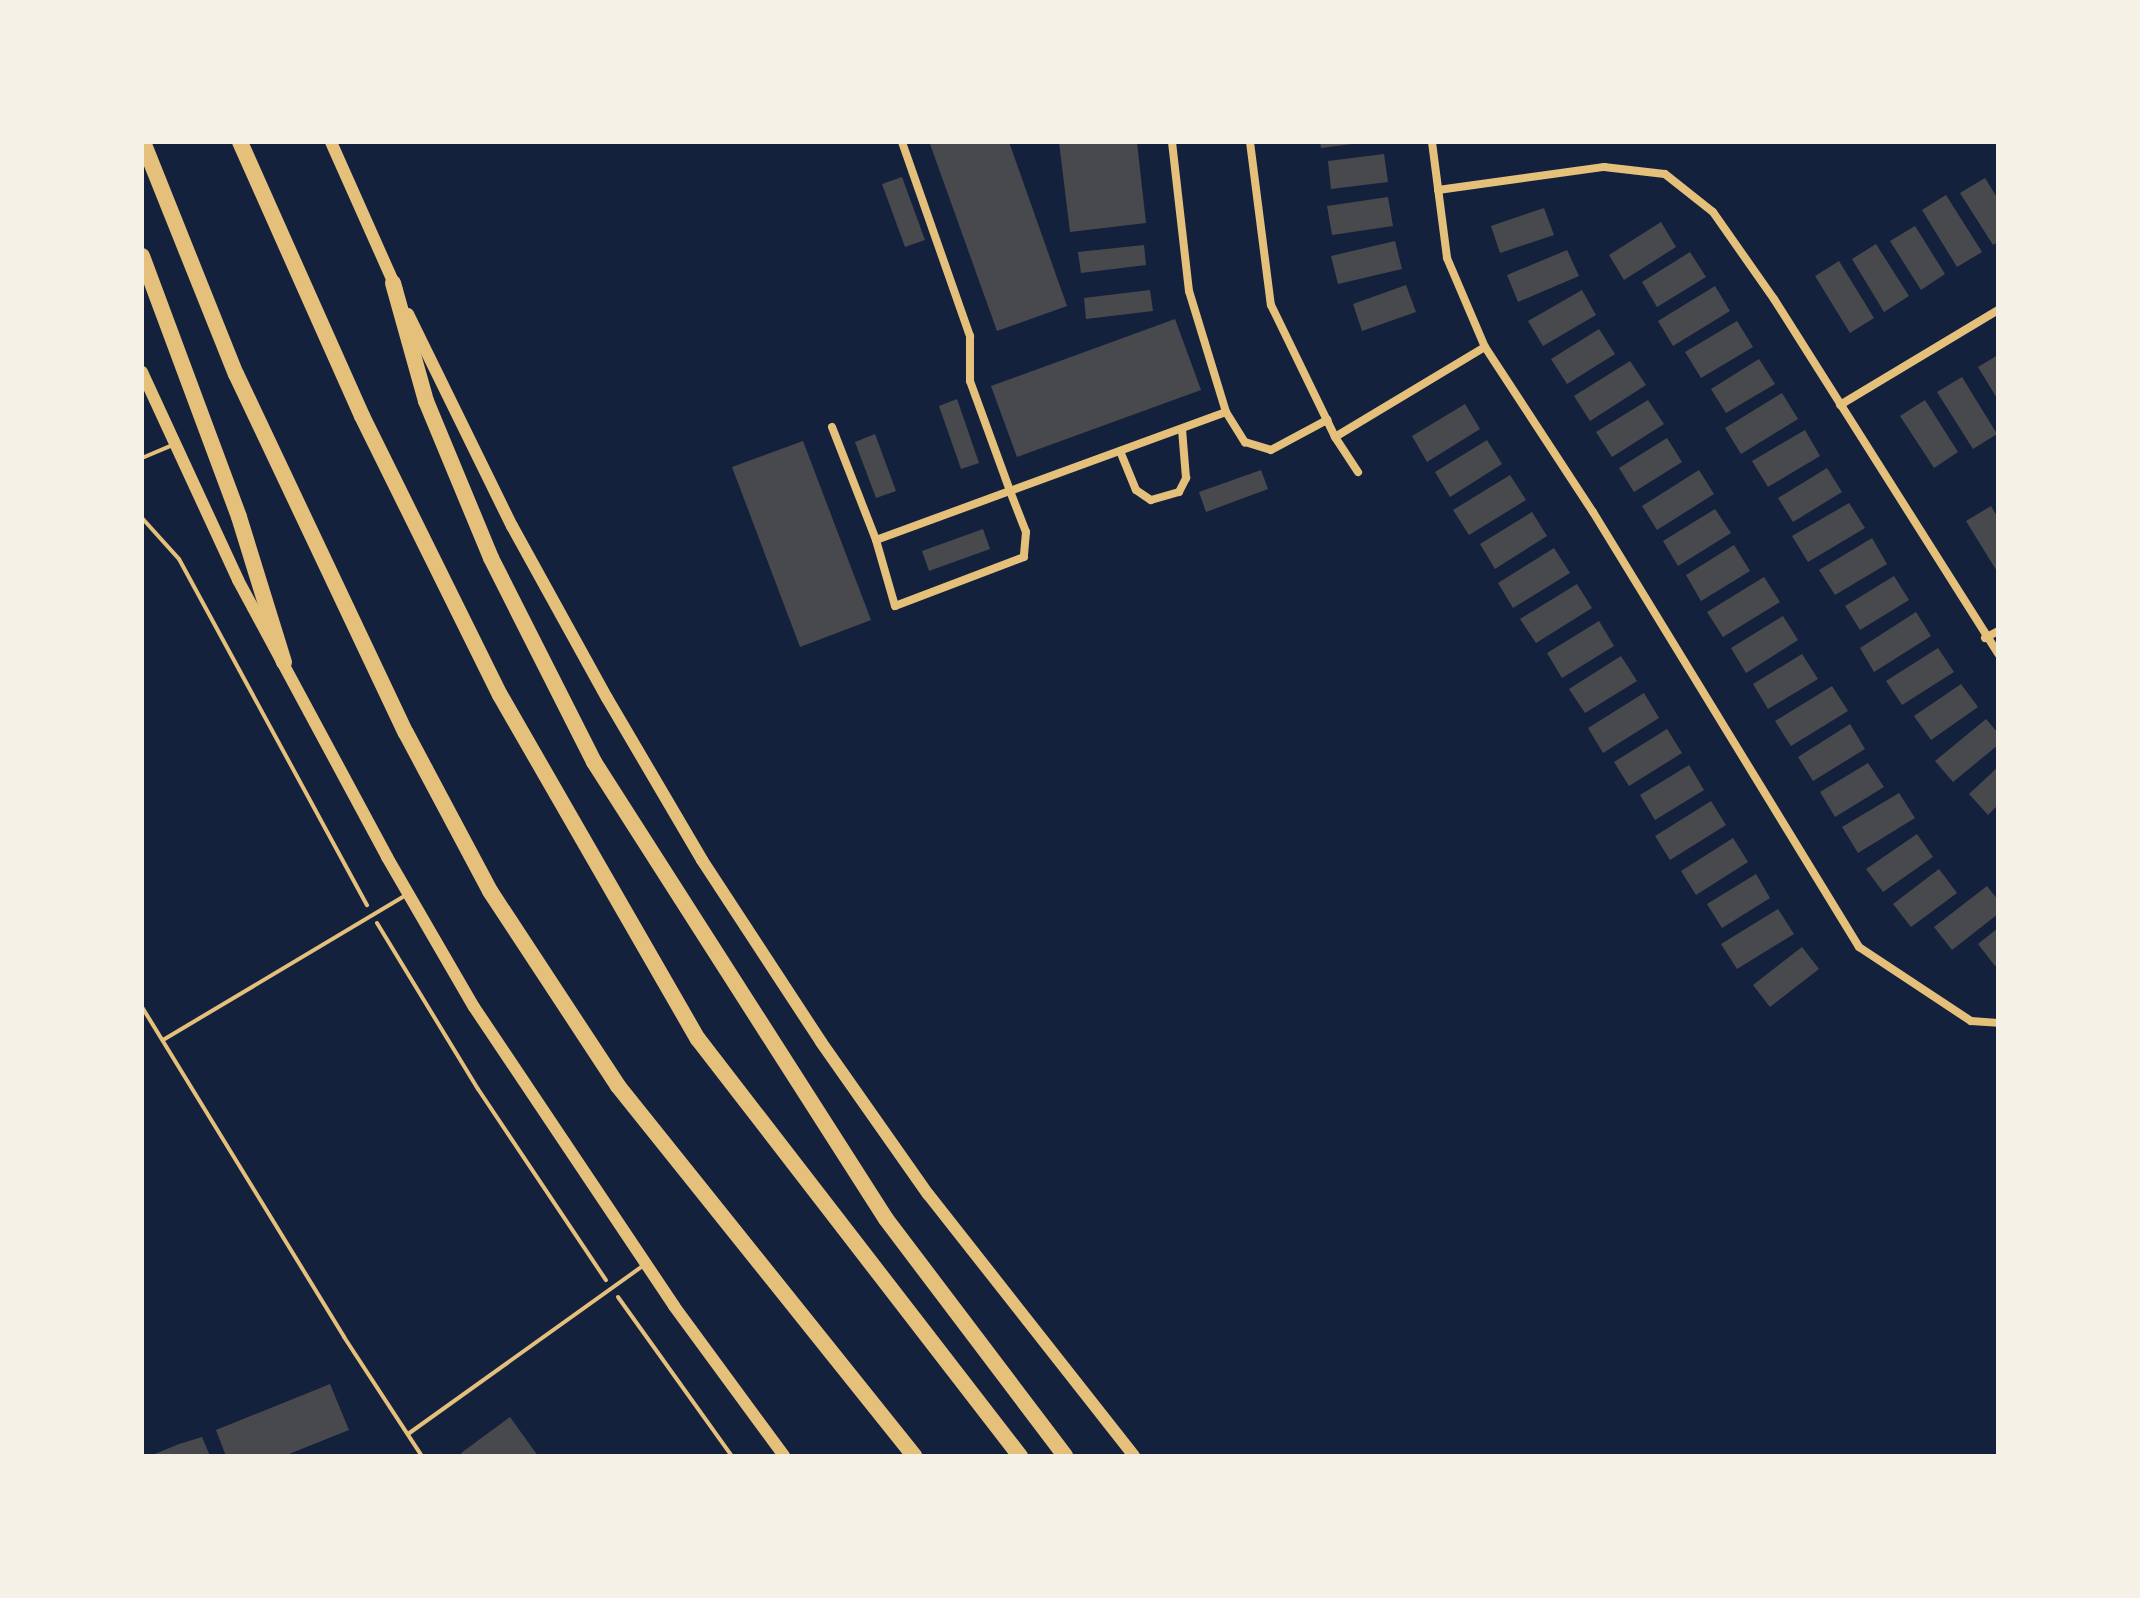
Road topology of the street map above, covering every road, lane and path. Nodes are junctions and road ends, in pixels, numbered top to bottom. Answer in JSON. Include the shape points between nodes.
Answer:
{"nodes":[{"id":1,"x":143,"y":142,"type":"edge"},
{"id":2,"x":240,"y":142,"type":"edge"},
{"id":3,"x":331,"y":142,"type":"edge"},
{"id":4,"x":902,"y":142,"type":"edge"},
{"id":5,"x":1172,"y":142,"type":"edge"},
{"id":6,"x":1250,"y":142,"type":"edge"},
{"id":7,"x":1432,"y":142,"type":"edge"},
{"id":8,"x":1438,"y":190,"type":"junction"},
{"id":9,"x":142,"y":256,"type":"edge"},
{"id":10,"x":393,"y":283,"type":"junction"},
{"id":11,"x":1998,"y":310,"type":"edge"},
{"id":12,"x":1485,"y":347,"type":"junction"},
{"id":13,"x":142,"y":372,"type":"edge"},
{"id":14,"x":1840,"y":405,"type":"junction"},
{"id":15,"x":1226,"y":412,"type":"junction"},
{"id":16,"x":1327,"y":420,"type":"junction"},
{"id":17,"x":832,"y":427,"type":"dead end"},
{"id":18,"x":1182,"y":429,"type":"junction"},
{"id":19,"x":1335,"y":437,"type":"junction"},
{"id":20,"x":174,"y":444,"type":"junction"},
{"id":21,"x":1120,"y":451,"type":"junction"},
{"id":22,"x":142,"y":458,"type":"edge"},
{"id":23,"x":1358,"y":472,"type":"dead end"},
{"id":24,"x":1010,"y":491,"type":"junction"},
{"id":25,"x":142,"y":518,"type":"edge"},
{"id":26,"x":876,"y":540,"type":"junction"},
{"id":27,"x":1998,"y":631,"type":"edge"},
{"id":28,"x":1985,"y":638,"type":"junction"},
{"id":29,"x":1998,"y":654,"type":"edge"},
{"id":30,"x":284,"y":662,"type":"junction"},
{"id":31,"x":408,"y":894,"type":"junction"},
{"id":32,"x":363,"y":899,"type":"dead end"},
{"id":33,"x":380,"y":928,"type":"dead end"},
{"id":34,"x":142,"y":1007,"type":"edge"},
{"id":35,"x":1998,"y":1023,"type":"edge"},
{"id":36,"x":163,"y":1040,"type":"junction"},
{"id":37,"x":645,"y":1264,"type":"junction"},
{"id":38,"x":599,"y":1271,"type":"dead end"},
{"id":39,"x":620,"y":1299,"type":"dead end"},
{"id":40,"x":408,"y":1434,"type":"junction"},
{"id":41,"x":422,"y":1456,"type":"edge"},
{"id":42,"x":732,"y":1456,"type":"edge"},
{"id":43,"x":784,"y":1456,"type":"edge"},
{"id":44,"x":914,"y":1456,"type":"edge"},
{"id":45,"x":1020,"y":1456,"type":"edge"},
{"id":46,"x":1065,"y":1456,"type":"edge"},
{"id":47,"x":1134,"y":1456,"type":"edge"}],
"edges":[{"from":1,"to":44,"type":"highway","via":[[236,374],[406,733],[490,891],[618,1086]]},
{"from":2,"to":45,"type":"highway","via":[[362,416],[500,695],[698,1039]]},
{"from":3,"to":10,"type":"main road"},
{"from":4,"to":24,"type":"street","via":[[970,336],[970,381]]},
{"from":5,"to":15,"type":"street","via":[[1189,291]]},
{"from":6,"to":16,"type":"street","via":[[1271,305]]},
{"from":7,"to":8,"type":"street"},
{"from":8,"to":12,"type":"street","via":[[1447,258]]},
{"from":8,"to":14,"type":"street","via":[[1604,167],[1665,174],[1713,212]]},
{"from":9,"to":30,"type":"highway","via":[[239,517]]},
{"from":10,"to":46,"type":"highway","via":[[426,401],[485,544],[594,762],[886,1219]]},
{"from":10,"to":47,"type":"main road","via":[[512,526],[702,860],[928,1194]]},
{"from":11,"to":14,"type":"street"},
{"from":12,"to":19,"type":"street"},
{"from":12,"to":35,"type":"street","via":[[1859,947],[1971,1021]]},
{"from":13,"to":20,"type":"main road"},
{"from":14,"to":28,"type":"street"},
{"from":15,"to":16,"type":"street","via":[[1245,442],[1271,450]]},
{"from":15,"to":18,"type":"street"},
{"from":16,"to":19,"type":"street"},
{"from":17,"to":26,"type":"street"},
{"from":18,"to":21,"type":"street"},
{"from":18,"to":21,"type":"street","via":[[1186,478],[1179,492],[1151,500],[1136,490]]},
{"from":19,"to":23,"type":"street"},
{"from":20,"to":22,"type":"lane"},
{"from":20,"to":30,"type":"main road","via":[[238,580]]},
{"from":21,"to":24,"type":"street"},
{"from":24,"to":26,"type":"street"},
{"from":24,"to":26,"type":"street","via":[[1026,532],[1024,557],[895,606]]},
{"from":25,"to":32,"type":"path","via":[[179,559]]},
{"from":27,"to":28,"type":"street"},
{"from":28,"to":29,"type":"street"},
{"from":30,"to":31,"type":"main road"},
{"from":31,"to":36,"type":"lane"},
{"from":31,"to":37,"type":"main road","via":[[489,1031]]},
{"from":33,"to":38,"type":"path","via":[[478,1089]]},
{"from":34,"to":36,"type":"lane"},
{"from":36,"to":40,"type":"lane"},
{"from":37,"to":40,"type":"lane"},
{"from":37,"to":43,"type":"main road"},
{"from":39,"to":42,"type":"path"},
{"from":40,"to":41,"type":"lane"}]}
